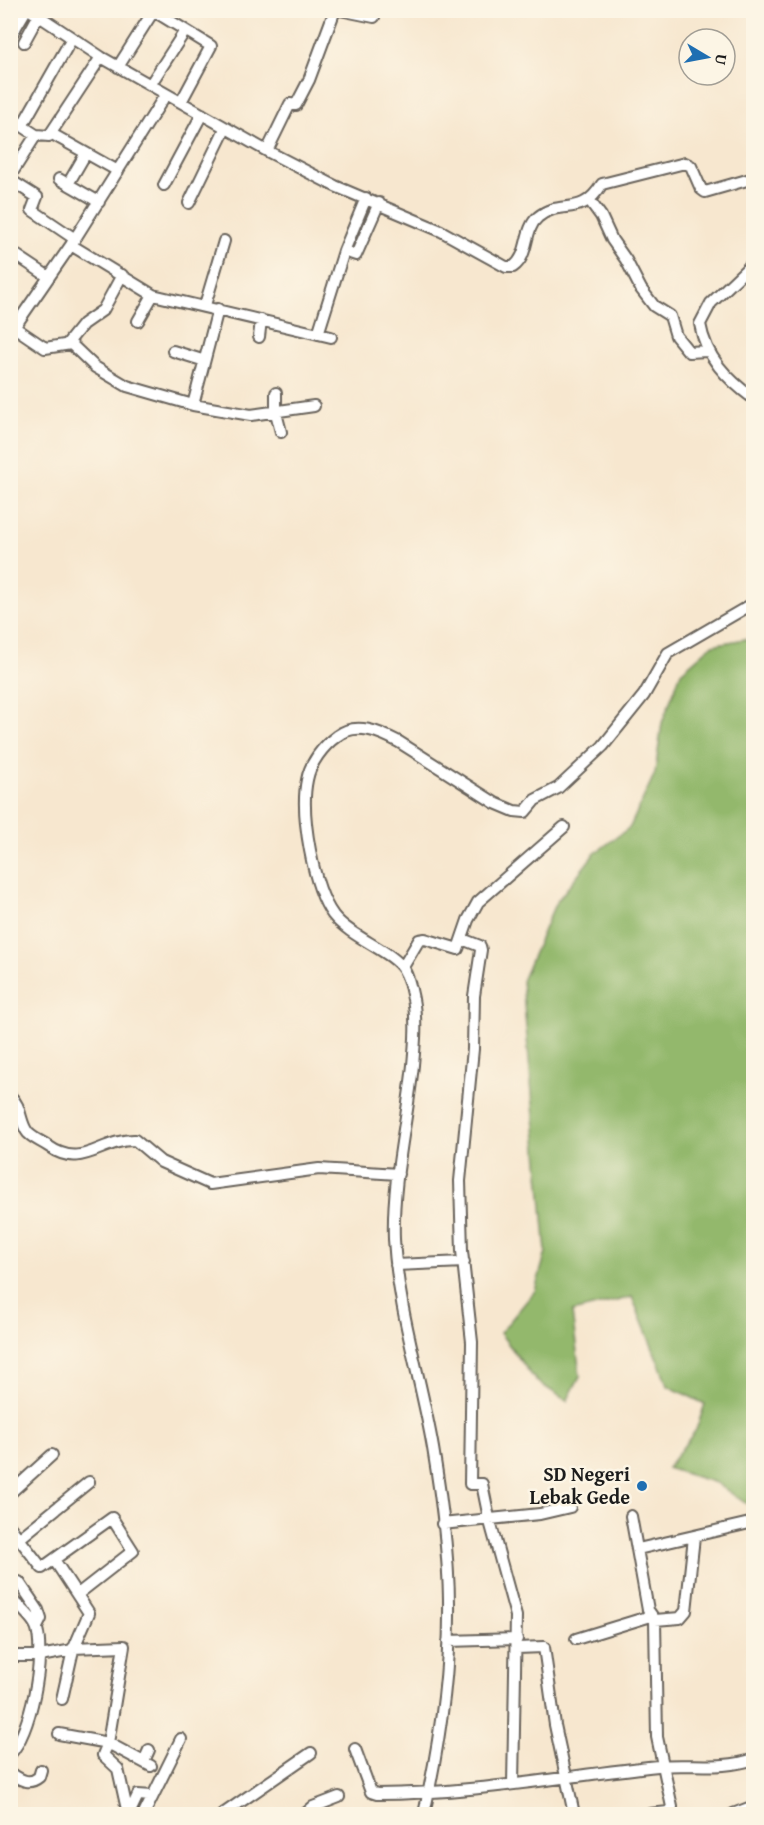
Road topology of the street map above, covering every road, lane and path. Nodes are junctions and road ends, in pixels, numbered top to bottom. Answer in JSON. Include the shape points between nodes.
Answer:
{"nodes":[{"id":1,"x":26,"y":10,"type":"edge"},
{"id":2,"x":154,"y":11,"type":"edge"},
{"id":3,"x":342,"y":11,"type":"edge"},
{"id":4,"x":37,"y":12,"type":"edge"},
{"id":5,"x":374,"y":17,"type":"dead end"},
{"id":6,"x":14,"y":22,"type":"edge"},
{"id":7,"x":183,"y":34,"type":"dead end"},
{"id":8,"x":10,"y":37,"type":"edge"},
{"id":9,"x":72,"y":38,"type":"junction"},
{"id":10,"x":24,"y":42,"type":"dead end"},
{"id":11,"x":101,"y":57,"type":"junction"},
{"id":12,"x":118,"y":67,"type":"junction"},
{"id":13,"x":150,"y":85,"type":"junction"},
{"id":14,"x":166,"y":94,"type":"junction"},
{"id":15,"x":181,"y":102,"type":"junction"},
{"id":16,"x":202,"y":114,"type":"junction"},
{"id":17,"x":10,"y":118,"type":"edge"},
{"id":18,"x":22,"y":126,"type":"junction"},
{"id":19,"x":225,"y":129,"type":"junction"},
{"id":20,"x":52,"y":134,"type":"junction"},
{"id":21,"x":36,"y":135,"type":"junction"},
{"id":22,"x":267,"y":152,"type":"junction"},
{"id":23,"x":86,"y":153,"type":"junction"},
{"id":24,"x":118,"y":171,"type":"junction"},
{"id":25,"x":753,"y":177,"type":"edge"},
{"id":26,"x":10,"y":178,"type":"edge"},
{"id":27,"x":164,"y":185,"type":"dead end"},
{"id":28,"x":366,"y":198,"type":"junction"},
{"id":29,"x":590,"y":201,"type":"junction"},
{"id":30,"x":99,"y":202,"type":"junction"},
{"id":31,"x":189,"y":203,"type":"dead end"},
{"id":32,"x":379,"y":203,"type":"junction"},
{"id":33,"x":224,"y":241,"type":"dead end"},
{"id":34,"x":73,"y":242,"type":"junction"},
{"id":35,"x":10,"y":251,"type":"edge"},
{"id":36,"x":344,"y":251,"type":"junction"},
{"id":37,"x":753,"y":262,"type":"edge"},
{"id":38,"x":122,"y":275,"type":"junction"},
{"id":39,"x":49,"y":277,"type":"junction"},
{"id":40,"x":153,"y":295,"type":"junction"},
{"id":41,"x":205,"y":305,"type":"junction"},
{"id":42,"x":218,"y":309,"type":"junction"},
{"id":43,"x":261,"y":320,"type":"junction"},
{"id":44,"x":138,"y":321,"type":"dead end"},
{"id":45,"x":12,"y":330,"type":"edge"},
{"id":46,"x":318,"y":334,"type":"junction"},
{"id":47,"x":259,"y":337,"type":"dead end"},
{"id":48,"x":331,"y":337,"type":"dead end"},
{"id":49,"x":67,"y":344,"type":"junction"},
{"id":50,"x":173,"y":351,"type":"dead end"},
{"id":51,"x":706,"y":351,"type":"junction"},
{"id":52,"x":202,"y":360,"type":"junction"},
{"id":53,"x":276,"y":393,"type":"dead end"},
{"id":54,"x":753,"y":399,"type":"edge"},
{"id":55,"x":193,"y":405,"type":"junction"},
{"id":56,"x":314,"y":406,"type":"dead end"},
{"id":57,"x":276,"y":413,"type":"junction"},
{"id":58,"x":281,"y":432,"type":"dead end"},
{"id":59,"x":753,"y":603,"type":"edge"},
{"id":60,"x":564,"y":826,"type":"dead end"},
{"id":61,"x":462,"y":939,"type":"junction"},
{"id":62,"x":403,"y":967,"type":"junction"},
{"id":63,"x":10,"y":1096,"type":"edge"},
{"id":64,"x":398,"y":1174,"type":"junction"},
{"id":65,"x":464,"y":1262,"type":"junction"},
{"id":66,"x":396,"y":1265,"type":"junction"},
{"id":67,"x":52,"y":1455,"type":"dead end"},
{"id":68,"x":89,"y":1482,"type":"dead end"},
{"id":69,"x":10,"y":1492,"type":"edge"},
{"id":70,"x":570,"y":1507,"type":"dead end"},
{"id":71,"x":631,"y":1516,"type":"dead end"},
{"id":72,"x":489,"y":1518,"type":"junction"},
{"id":73,"x":753,"y":1522,"type":"edge"},
{"id":74,"x":442,"y":1524,"type":"junction"},
{"id":75,"x":10,"y":1527,"type":"edge"},
{"id":76,"x":694,"y":1537,"type":"junction"},
{"id":77,"x":20,"y":1538,"type":"junction"},
{"id":78,"x":638,"y":1549,"type":"junction"},
{"id":79,"x":55,"y":1561,"type":"junction"},
{"id":80,"x":10,"y":1581,"type":"edge"},
{"id":81,"x":78,"y":1594,"type":"junction"},
{"id":82,"x":10,"y":1597,"type":"edge"},
{"id":83,"x":653,"y":1618,"type":"junction"},
{"id":84,"x":37,"y":1627,"type":"junction"},
{"id":85,"x":576,"y":1639,"type":"dead end"},
{"id":86,"x":448,"y":1641,"type":"junction"},
{"id":87,"x":517,"y":1644,"type":"junction"},
{"id":88,"x":73,"y":1649,"type":"junction"},
{"id":89,"x":10,"y":1656,"type":"edge"},
{"id":90,"x":40,"y":1656,"type":"junction"},
{"id":91,"x":62,"y":1699,"type":"dead end"},
{"id":92,"x":59,"y":1734,"type":"dead end"},
{"id":93,"x":181,"y":1739,"type":"dead end"},
{"id":94,"x":108,"y":1743,"type":"junction"},
{"id":95,"x":355,"y":1749,"type":"dead end"},
{"id":96,"x":149,"y":1750,"type":"dead end"},
{"id":97,"x":311,"y":1753,"type":"dead end"},
{"id":98,"x":10,"y":1754,"type":"edge"},
{"id":99,"x":753,"y":1758,"type":"edge"},
{"id":100,"x":661,"y":1766,"type":"junction"},
{"id":101,"x":41,"y":1770,"type":"dead end"},
{"id":102,"x":10,"y":1773,"type":"edge"},
{"id":103,"x":566,"y":1777,"type":"junction"},
{"id":104,"x":513,"y":1784,"type":"junction"},
{"id":105,"x":429,"y":1794,"type":"junction"},
{"id":106,"x":152,"y":1796,"type":"junction"},
{"id":107,"x":339,"y":1797,"type":"dead end"},
{"id":108,"x":753,"y":1806,"type":"edge"},
{"id":109,"x":128,"y":1815,"type":"edge"},
{"id":110,"x":144,"y":1815,"type":"edge"},
{"id":111,"x":223,"y":1815,"type":"edge"},
{"id":112,"x":304,"y":1815,"type":"edge"},
{"id":113,"x":424,"y":1815,"type":"edge"},
{"id":114,"x":574,"y":1815,"type":"edge"},
{"id":115,"x":650,"y":1815,"type":"edge"},
{"id":116,"x":733,"y":1815,"type":"edge"}],
"edges":[{"from":1,"to":6,"type":"street"},
{"from":2,"to":12,"type":"street"},
{"from":2,"to":15,"type":"street","via":[[211,46]]},
{"from":3,"to":5,"type":"street"},
{"from":3,"to":22,"type":"street","via":[[296,105],[290,104]]},
{"from":4,"to":9,"type":"street"},
{"from":4,"to":10,"type":"street"},
{"from":6,"to":8,"type":"street"},
{"from":7,"to":13,"type":"street"},
{"from":9,"to":11,"type":"street"},
{"from":9,"to":18,"type":"street"},
{"from":11,"to":12,"type":"street"},
{"from":11,"to":20,"type":"street"},
{"from":12,"to":13,"type":"street"},
{"from":13,"to":14,"type":"street"},
{"from":14,"to":15,"type":"street"},
{"from":14,"to":24,"type":"street"},
{"from":15,"to":16,"type":"street"},
{"from":16,"to":19,"type":"street"},
{"from":16,"to":27,"type":"street"},
{"from":17,"to":18,"type":"street"},
{"from":18,"to":21,"type":"street"},
{"from":19,"to":22,"type":"street"},
{"from":19,"to":31,"type":"street"},
{"from":20,"to":21,"type":"street"},
{"from":20,"to":23,"type":"street"},
{"from":21,"to":26,"type":"street"},
{"from":22,"to":28,"type":"street"},
{"from":23,"to":24,"type":"street"},
{"from":23,"to":30,"type":"street","via":[[64,182]]},
{"from":24,"to":30,"type":"street"},
{"from":25,"to":29,"type":"street","via":[[705,192],[691,166],[685,163],[602,183]]},
{"from":26,"to":34,"type":"street","via":[[37,197],[32,210]]},
{"from":28,"to":32,"type":"street"},
{"from":28,"to":36,"type":"street"},
{"from":29,"to":32,"type":"street","via":[[537,218],[523,257],[513,267],[506,267]]},
{"from":29,"to":51,"type":"street","via":[[641,289],[654,306],[670,316],[676,336],[689,352]]},
{"from":30,"to":34,"type":"street"},
{"from":32,"to":36,"type":"street","via":[[356,255]]},
{"from":33,"to":41,"type":"street"},
{"from":34,"to":38,"type":"street"},
{"from":34,"to":39,"type":"street"},
{"from":35,"to":39,"type":"street"},
{"from":36,"to":46,"type":"street"},
{"from":37,"to":51,"type":"street","via":[[711,303],[700,324]]},
{"from":38,"to":40,"type":"street"},
{"from":38,"to":49,"type":"street","via":[[103,310],[83,324]]},
{"from":39,"to":45,"type":"street"},
{"from":40,"to":41,"type":"street"},
{"from":40,"to":44,"type":"street"},
{"from":41,"to":42,"type":"street"},
{"from":42,"to":43,"type":"street"},
{"from":42,"to":52,"type":"street"},
{"from":43,"to":46,"type":"street"},
{"from":43,"to":47,"type":"street"},
{"from":45,"to":49,"type":"street","via":[[45,348]]},
{"from":46,"to":48,"type":"street"},
{"from":49,"to":55,"type":"street","via":[[127,386]]},
{"from":50,"to":52,"type":"street"},
{"from":51,"to":54,"type":"street","via":[[733,383]]},
{"from":52,"to":55,"type":"street"},
{"from":53,"to":57,"type":"street"},
{"from":55,"to":57,"type":"street","via":[[235,414]]},
{"from":56,"to":57,"type":"street"},
{"from":57,"to":58,"type":"street"},
{"from":59,"to":62,"type":"street","via":[[668,653],[644,695],[603,746],[525,812],[495,803],[384,734],[353,729],[334,738],[311,767],[306,790],[310,847],[320,890],[340,924]]},
{"from":60,"to":61,"type":"street","via":[[478,902]]},
{"from":61,"to":62,"type":"street","via":[[456,949],[419,940]]},
{"from":61,"to":65,"type":"street","via":[[481,950],[460,1181]]},
{"from":62,"to":64,"type":"street","via":[[416,1024]]},
{"from":63,"to":64,"type":"street","via":[[18,1104],[27,1131],[62,1155],[76,1156],[135,1140],[161,1162],[215,1185],[319,1169]]},
{"from":64,"to":66,"type":"street"},
{"from":65,"to":66,"type":"street"},
{"from":65,"to":72,"type":"street","via":[[472,1342],[470,1484],[482,1484]]},
{"from":66,"to":74,"type":"street","via":[[430,1430]]},
{"from":67,"to":69,"type":"street"},
{"from":68,"to":77,"type":"street"},
{"from":70,"to":72,"type":"street"},
{"from":71,"to":78,"type":"street"},
{"from":72,"to":74,"type":"street"},
{"from":72,"to":87,"type":"street","via":[[514,1600]]},
{"from":73,"to":76,"type":"street"},
{"from":74,"to":86,"type":"street","via":[[450,1615]]},
{"from":75,"to":77,"type":"street"},
{"from":76,"to":78,"type":"street"},
{"from":76,"to":83,"type":"street","via":[[686,1611],[680,1618]]},
{"from":77,"to":79,"type":"street","via":[[40,1567]]},
{"from":78,"to":83,"type":"street"},
{"from":79,"to":81,"type":"street"},
{"from":79,"to":81,"type":"street","via":[[112,1518],[133,1551]]},
{"from":80,"to":84,"type":"street","via":[[19,1582],[38,1610]]},
{"from":81,"to":88,"type":"street","via":[[89,1613]]},
{"from":82,"to":84,"type":"street"},
{"from":83,"to":85,"type":"street"},
{"from":83,"to":100,"type":"street"},
{"from":84,"to":90,"type":"street"},
{"from":86,"to":87,"type":"street"},
{"from":86,"to":105,"type":"street"},
{"from":87,"to":103,"type":"street","via":[[544,1647]]},
{"from":87,"to":104,"type":"street"},
{"from":88,"to":90,"type":"street"},
{"from":88,"to":91,"type":"street"},
{"from":88,"to":94,"type":"street","via":[[124,1646]]},
{"from":89,"to":90,"type":"street"},
{"from":90,"to":98,"type":"street","via":[[26,1720]]},
{"from":92,"to":94,"type":"street"},
{"from":93,"to":106,"type":"street"},
{"from":94,"to":96,"type":"street","via":[[147,1763]]},
{"from":94,"to":109,"type":"street","via":[[104,1756],[118,1769]]},
{"from":95,"to":105,"type":"street","via":[[374,1794]]},
{"from":97,"to":111,"type":"street"},
{"from":99,"to":100,"type":"street","via":[[718,1765]]},
{"from":100,"to":103,"type":"street"},
{"from":100,"to":115,"type":"street","via":[[672,1808]]},
{"from":101,"to":102,"type":"street","via":[[39,1778],[32,1782]]},
{"from":103,"to":104,"type":"street"},
{"from":103,"to":114,"type":"street"},
{"from":104,"to":105,"type":"street"},
{"from":105,"to":113,"type":"street"},
{"from":106,"to":109,"type":"street","via":[[138,1795]]},
{"from":106,"to":110,"type":"street"},
{"from":107,"to":112,"type":"street"},
{"from":108,"to":116,"type":"street"}]}
